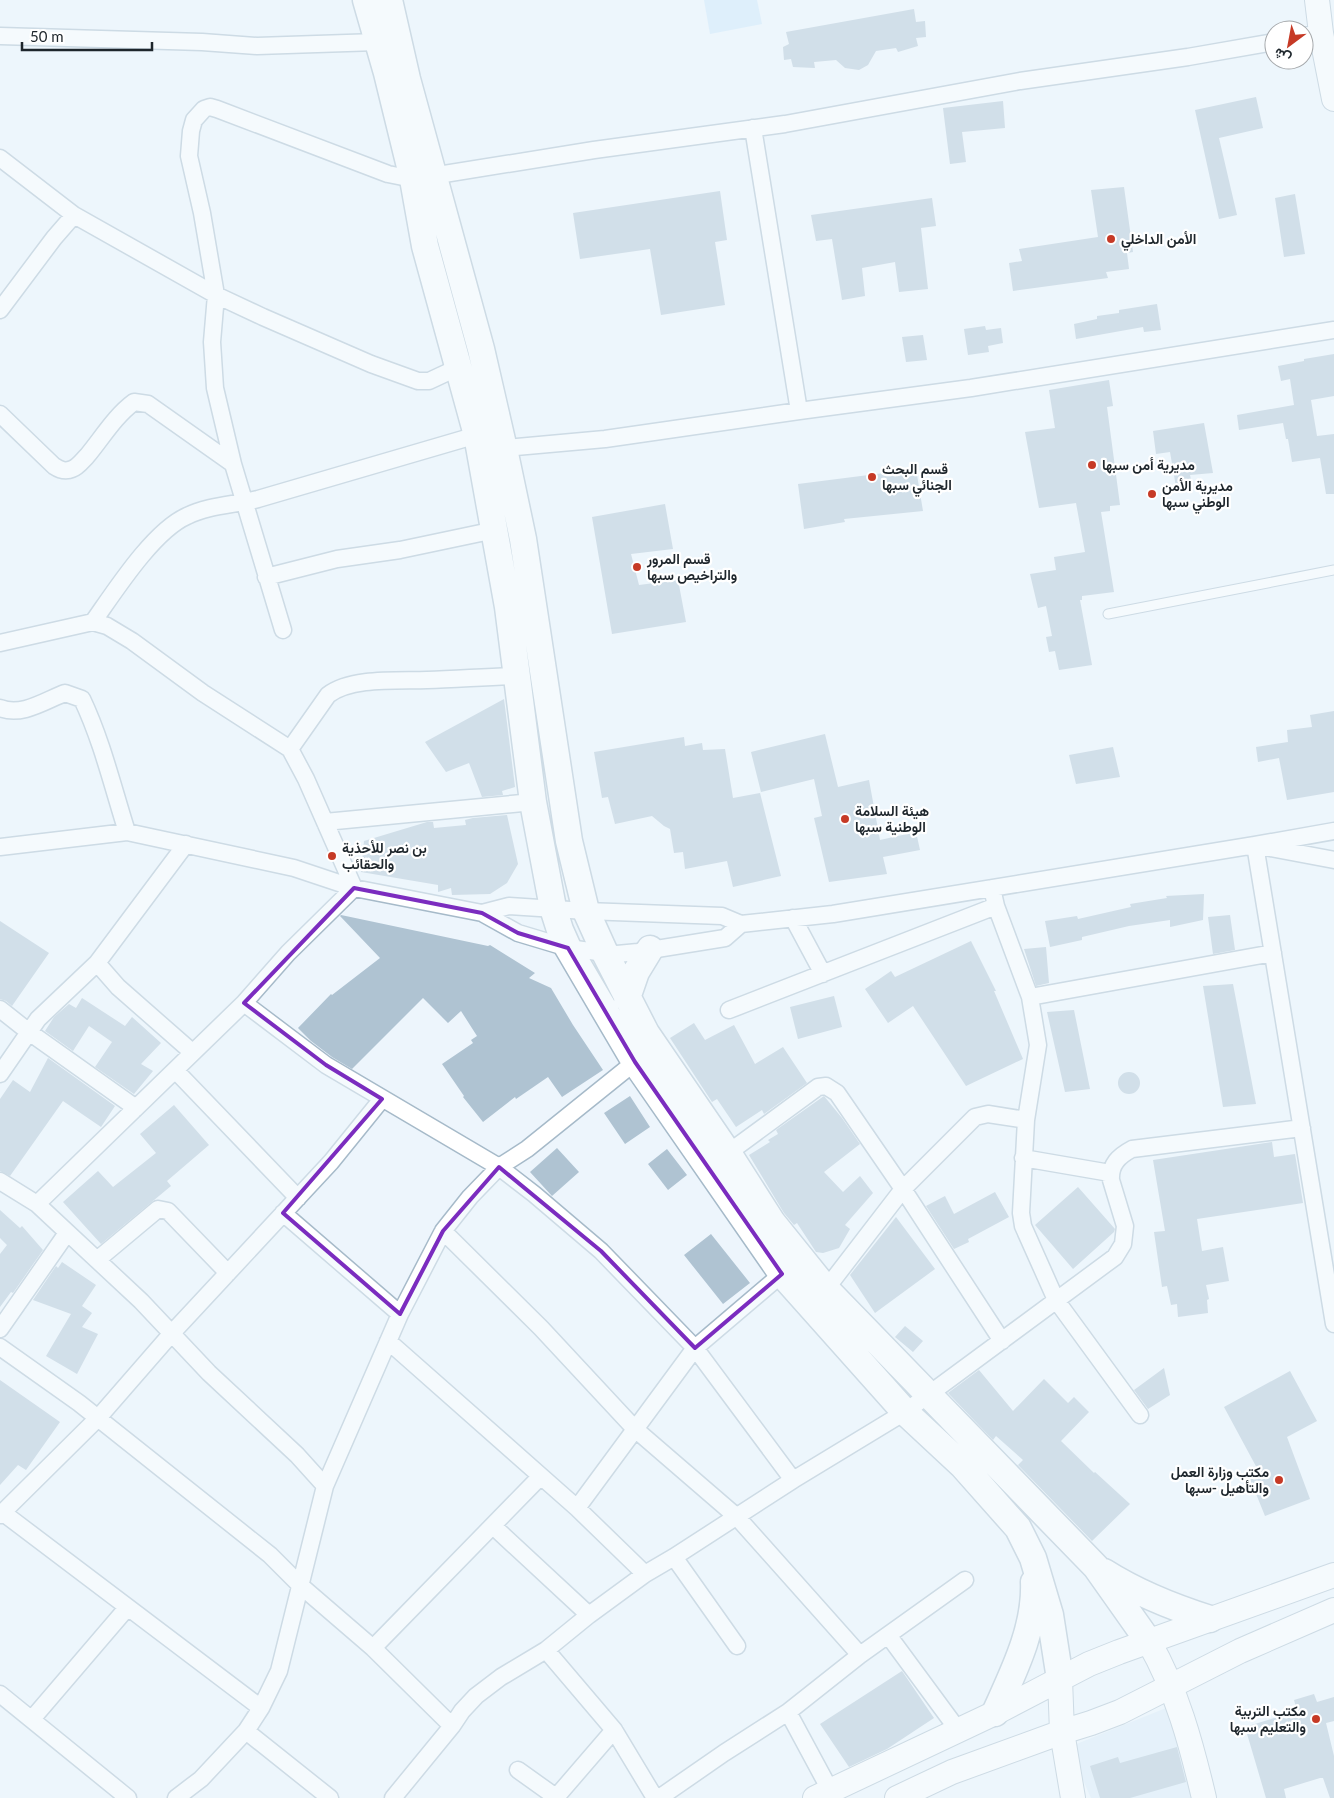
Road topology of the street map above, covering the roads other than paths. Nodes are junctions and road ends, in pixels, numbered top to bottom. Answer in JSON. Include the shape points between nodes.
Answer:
{"nodes":[{"id":1,"x":366,"y":0,"type":"edge"},
{"id":2,"x":389,"y":0,"type":"edge"},
{"id":3,"x":1317,"y":0,"type":"edge"},
{"id":4,"x":1314,"y":26,"type":"edge"},
{"id":5,"x":0,"y":36,"type":"edge"},
{"id":6,"x":1314,"y":38,"type":"edge"},
{"id":7,"x":377,"y":42,"type":"junction"},
{"id":8,"x":1264,"y":44,"type":"edge"},
{"id":9,"x":1334,"y":99,"type":"edge"},
{"id":10,"x":753,"y":128,"type":"junction"},
{"id":11,"x":0,"y":158,"type":"edge"},
{"id":12,"x":423,"y":177,"type":"junction"},
{"id":13,"x":74,"y":215,"type":"junction"},
{"id":14,"x":216,"y":295,"type":"junction"},
{"id":15,"x":0,"y":310,"type":"edge"},
{"id":16,"x":1334,"y":330,"type":"edge"},
{"id":17,"x":459,"y":367,"type":"junction"},
{"id":18,"x":799,"y":411,"type":"junction"},
{"id":19,"x":0,"y":414,"type":"edge"},
{"id":20,"x":488,"y":445,"type":"junction"},
{"id":21,"x":233,"y":464,"type":"junction"},
{"id":22,"x":245,"y":502,"type":"junction"},
{"id":23,"x":495,"y":530,"type":"junction"},
{"id":24,"x":1334,"y":570,"type":"edge"},
{"id":25,"x":266,"y":577,"type":"junction"},
{"id":26,"x":1108,"y":614,"type":"dead end"},
{"id":27,"x":93,"y":622,"type":"junction"},
{"id":28,"x":283,"y":630,"type":"dead end"},
{"id":29,"x":0,"y":643,"type":"edge"},
{"id":30,"x":516,"y":676,"type":"junction"},
{"id":31,"x":0,"y":708,"type":"edge"},
{"id":32,"x":290,"y":749,"type":"junction"},
{"id":33,"x":533,"y":802,"type":"junction"},
{"id":34,"x":325,"y":822,"type":"junction"},
{"id":35,"x":1334,"y":831,"type":"edge"},
{"id":36,"x":127,"y":832,"type":"junction"},
{"id":37,"x":186,"y":844,"type":"junction"},
{"id":38,"x":1255,"y":845,"type":"junction"},
{"id":39,"x":2,"y":850,"type":"edge"},
{"id":40,"x":1334,"y":860,"type":"edge"},
{"id":41,"x":354,"y":888,"type":"junction"},
{"id":42,"x":992,"y":888,"type":"junction"},
{"id":43,"x":996,"y":906,"type":"junction"},
{"id":44,"x":552,"y":908,"type":"junction"},
{"id":45,"x":586,"y":912,"type":"junction"},
{"id":46,"x":482,"y":913,"type":"junction"},
{"id":47,"x":793,"y":918,"type":"junction"},
{"id":48,"x":741,"y":924,"type":"junction"},
{"id":49,"x":568,"y":948,"type":"junction"},
{"id":50,"x":650,"y":949,"type":"junction"},
{"id":51,"x":605,"y":953,"type":"junction"},
{"id":52,"x":1273,"y":953,"type":"junction"},
{"id":53,"x":97,"y":963,"type":"junction"},
{"id":54,"x":823,"y":974,"type":"junction"},
{"id":55,"x":1030,"y":997,"type":"junction"},
{"id":56,"x":627,"y":998,"type":"junction"},
{"id":57,"x":244,"y":1003,"type":"junction"},
{"id":58,"x":0,"y":1008,"type":"edge"},
{"id":59,"x":730,"y":1010,"type":"dead end"},
{"id":60,"x":29,"y":1032,"type":"junction"},
{"id":61,"x":192,"y":1052,"type":"junction"},
{"id":62,"x":635,"y":1062,"type":"junction"},
{"id":63,"x":175,"y":1070,"type":"junction"},
{"id":64,"x":0,"y":1074,"type":"edge"},
{"id":65,"x":382,"y":1099,"type":"junction"},
{"id":66,"x":136,"y":1108,"type":"junction"},
{"id":67,"x":1026,"y":1120,"type":"junction"},
{"id":68,"x":1302,"y":1128,"type":"junction"},
{"id":69,"x":728,"y":1153,"type":"junction"},
{"id":70,"x":1023,"y":1158,"type":"junction"},
{"id":71,"x":499,"y":1167,"type":"junction"},
{"id":72,"x":1110,"y":1173,"type":"junction"},
{"id":73,"x":0,"y":1181,"type":"edge"},
{"id":74,"x":903,"y":1189,"type":"junction"},
{"id":75,"x":298,"y":1198,"type":"junction"},
{"id":76,"x":37,"y":1204,"type":"junction"},
{"id":77,"x":283,"y":1214,"type":"junction"},
{"id":78,"x":443,"y":1231,"type":"junction"},
{"id":79,"x":67,"y":1233,"type":"junction"},
{"id":80,"x":97,"y":1260,"type":"junction"},
{"id":81,"x":228,"y":1273,"type":"junction"},
{"id":82,"x":782,"y":1274,"type":"junction"},
{"id":83,"x":826,"y":1289,"type":"junction"},
{"id":84,"x":1056,"y":1300,"type":"junction"},
{"id":85,"x":400,"y":1314,"type":"junction"},
{"id":86,"x":1334,"y":1324,"type":"edge"},
{"id":87,"x":0,"y":1328,"type":"edge"},
{"id":88,"x":172,"y":1333,"type":"junction"},
{"id":89,"x":388,"y":1341,"type":"junction"},
{"id":90,"x":1002,"y":1341,"type":"junction"},
{"id":91,"x":0,"y":1346,"type":"edge"},
{"id":92,"x":695,"y":1348,"type":"junction"},
{"id":93,"x":929,"y":1395,"type":"junction"},
{"id":94,"x":905,"y":1412,"type":"junction"},
{"id":95,"x":1140,"y":1415,"type":"dead end"},
{"id":96,"x":98,"y":1418,"type":"junction"},
{"id":97,"x":634,"y":1429,"type":"junction"},
{"id":98,"x":540,"y":1477,"type":"junction"},
{"id":99,"x":793,"y":1480,"type":"junction"},
{"id":100,"x":325,"y":1486,"type":"junction"},
{"id":101,"x":577,"y":1508,"type":"junction"},
{"id":102,"x":1,"y":1513,"type":"edge"},
{"id":103,"x":737,"y":1517,"type":"junction"},
{"id":104,"x":493,"y":1526,"type":"junction"},
{"id":105,"x":674,"y":1557,"type":"junction"},
{"id":106,"x":1033,"y":1558,"type":"junction"},
{"id":107,"x":1096,"y":1567,"type":"junction"},
{"id":108,"x":645,"y":1574,"type":"junction"},
{"id":109,"x":1334,"y":1575,"type":"edge"},
{"id":110,"x":965,"y":1580,"type":"dead end"},
{"id":111,"x":301,"y":1586,"type":"junction"},
{"id":112,"x":127,"y":1608,"type":"junction"},
{"id":113,"x":1334,"y":1610,"type":"edge"},
{"id":114,"x":588,"y":1615,"type":"junction"},
{"id":115,"x":1210,"y":1619,"type":"junction"},
{"id":116,"x":888,"y":1635,"type":"junction"},
{"id":117,"x":1149,"y":1642,"type":"junction"},
{"id":118,"x":737,"y":1646,"type":"dead end"},
{"id":119,"x":373,"y":1648,"type":"junction"},
{"id":120,"x":546,"y":1650,"type":"junction"},
{"id":121,"x":860,"y":1655,"type":"junction"},
{"id":122,"x":1060,"y":1679,"type":"junction"},
{"id":123,"x":1171,"y":1685,"type":"junction"},
{"id":124,"x":0,"y":1694,"type":"edge"},
{"id":125,"x":261,"y":1708,"type":"junction"},
{"id":126,"x":788,"y":1712,"type":"junction"},
{"id":127,"x":995,"y":1713,"type":"junction"},
{"id":128,"x":32,"y":1720,"type":"junction"},
{"id":129,"x":452,"y":1726,"type":"junction"},
{"id":130,"x":614,"y":1730,"type":"junction"},
{"id":131,"x":958,"y":1730,"type":"junction"},
{"id":132,"x":246,"y":1731,"type":"junction"},
{"id":133,"x":1062,"y":1732,"type":"junction"},
{"id":134,"x":518,"y":1770,"type":"dead end"},
{"id":135,"x":823,"y":1794,"type":"edge"},
{"id":136,"x":128,"y":1798,"type":"edge"},
{"id":137,"x":176,"y":1798,"type":"edge"},
{"id":138,"x":330,"y":1798,"type":"edge"},
{"id":139,"x":393,"y":1798,"type":"edge"},
{"id":140,"x":655,"y":1798,"type":"edge"},
{"id":141,"x":659,"y":1798,"type":"edge"},
{"id":142,"x":897,"y":1798,"type":"edge"},
{"id":143,"x":1073,"y":1798,"type":"edge"},
{"id":144,"x":1204,"y":1798,"type":"edge"}],
"edges":[{"from":1,"to":7,"type":"main road"},
{"from":2,"to":12,"type":"main road","via":[[407,79]]},
{"from":3,"to":4,"type":"main road"},
{"from":5,"to":7,"type":"street","via":[[256,46]]},
{"from":6,"to":9,"type":"main road"},
{"from":7,"to":12,"type":"main road"},
{"from":8,"to":10,"type":"street","via":[[1020,81]]},
{"from":10,"to":12,"type":"street"},
{"from":10,"to":18,"type":"street"},
{"from":11,"to":13,"type":"street"},
{"from":12,"to":14,"type":"street","via":[[388,174],[217,109],[204,109],[194,120],[189,156]]},
{"from":12,"to":17,"type":"main road","via":[[425,246]]},
{"from":12,"to":20,"type":"main road","via":[[479,341]]},
{"from":13,"to":14,"type":"street"},
{"from":13,"to":15,"type":"street"},
{"from":14,"to":17,"type":"street","via":[[371,364],[418,381],[429,381]]},
{"from":14,"to":21,"type":"street","via":[[212,361]]},
{"from":16,"to":18,"type":"street","via":[[971,388]]},
{"from":17,"to":20,"type":"main road"},
{"from":18,"to":20,"type":"street","via":[[605,439]]},
{"from":19,"to":21,"type":"street","via":[[60,470],[77,466],[123,410],[134,402],[148,404]]},
{"from":20,"to":22,"type":"street"},
{"from":20,"to":23,"type":"main road"},
{"from":20,"to":45,"type":"main road","via":[[523,539],[568,841]]},
{"from":21,"to":22,"type":"street"},
{"from":22,"to":25,"type":"street"},
{"from":22,"to":27,"type":"street","via":[[186,516],[170,527],[139,558]]},
{"from":23,"to":25,"type":"street","via":[[400,550],[337,559]]},
{"from":23,"to":30,"type":"main road"},
{"from":24,"to":26,"type":"lane"},
{"from":25,"to":28,"type":"street"},
{"from":27,"to":29,"type":"street"},
{"from":27,"to":32,"type":"street","via":[[107,626],[132,641]]},
{"from":30,"to":32,"type":"street","via":[[368,682],[343,687],[328,695]]},
{"from":30,"to":33,"type":"main road"},
{"from":31,"to":36,"type":"street","via":[[31,707],[65,692],[82,699]]},
{"from":32,"to":34,"type":"street"},
{"from":33,"to":34,"type":"street"},
{"from":33,"to":44,"type":"main road"},
{"from":34,"to":41,"type":"street"},
{"from":35,"to":38,"type":"street"},
{"from":36,"to":37,"type":"street"},
{"from":36,"to":39,"type":"street"},
{"from":37,"to":41,"type":"street","via":[[294,868]]},
{"from":37,"to":53,"type":"street"},
{"from":38,"to":40,"type":"street"},
{"from":38,"to":42,"type":"street"},
{"from":38,"to":52,"type":"street"},
{"from":41,"to":46,"type":"street"},
{"from":41,"to":57,"type":"street"},
{"from":42,"to":43,"type":"street"},
{"from":42,"to":47,"type":"street"},
{"from":43,"to":54,"type":"street"},
{"from":43,"to":55,"type":"street"},
{"from":44,"to":45,"type":"street"},
{"from":44,"to":46,"type":"street","via":[[509,906]]},
{"from":44,"to":49,"type":"main road"},
{"from":45,"to":48,"type":"street","via":[[722,916]]},
{"from":45,"to":51,"type":"main road"},
{"from":46,"to":49,"type":"street","via":[[518,933]]},
{"from":47,"to":48,"type":"street"},
{"from":47,"to":54,"type":"street"},
{"from":48,"to":50,"type":"street","via":[[725,938]]},
{"from":49,"to":51,"type":"street"},
{"from":49,"to":62,"type":"main road"},
{"from":50,"to":51,"type":"street"},
{"from":50,"to":56,"type":"main road","via":[[636,972]]},
{"from":51,"to":56,"type":"main road"},
{"from":52,"to":55,"type":"street"},
{"from":52,"to":68,"type":"street"},
{"from":53,"to":60,"type":"street","via":[[38,1019]]},
{"from":53,"to":61,"type":"street","via":[[118,987]]},
{"from":54,"to":59,"type":"street"},
{"from":55,"to":67,"type":"street","via":[[1038,1045]]},
{"from":56,"to":69,"type":"main road","via":[[646,1033]]},
{"from":57,"to":61,"type":"street"},
{"from":57,"to":65,"type":"street","via":[[326,1065]]},
{"from":58,"to":60,"type":"street"},
{"from":60,"to":64,"type":"street"},
{"from":60,"to":66,"type":"street"},
{"from":61,"to":63,"type":"street"},
{"from":62,"to":71,"type":"street","via":[[527,1149]]},
{"from":62,"to":82,"type":"main road"},
{"from":63,"to":66,"type":"street"},
{"from":63,"to":75,"type":"street"},
{"from":65,"to":71,"type":"street"},
{"from":65,"to":75,"type":"street"},
{"from":66,"to":76,"type":"street"},
{"from":67,"to":70,"type":"street"},
{"from":67,"to":74,"type":"street","via":[[988,1114],[975,1117]]},
{"from":68,"to":72,"type":"street","via":[[1132,1149],[1122,1154]]},
{"from":68,"to":86,"type":"street"},
{"from":69,"to":74,"type":"street","via":[[818,1087],[826,1086],[837,1093]]},
{"from":69,"to":83,"type":"main road","via":[[772,1222]]},
{"from":70,"to":72,"type":"street"},
{"from":70,"to":84,"type":"street","via":[[1023,1226]]},
{"from":71,"to":78,"type":"street"},
{"from":71,"to":92,"type":"street","via":[[600,1251]]},
{"from":72,"to":84,"type":"street","via":[[1126,1226],[1123,1244],[1115,1257]]},
{"from":73,"to":76,"type":"street"},
{"from":74,"to":83,"type":"street"},
{"from":74,"to":90,"type":"street"},
{"from":75,"to":77,"type":"street"},
{"from":76,"to":79,"type":"street"},
{"from":77,"to":81,"type":"street"},
{"from":77,"to":85,"type":"street"},
{"from":78,"to":85,"type":"street"},
{"from":78,"to":97,"type":"street","via":[[542,1328]]},
{"from":79,"to":80,"type":"street"},
{"from":79,"to":87,"type":"street"},
{"from":80,"to":81,"type":"street","via":[[158,1209],[168,1211]]},
{"from":80,"to":88,"type":"street"},
{"from":81,"to":88,"type":"street"},
{"from":82,"to":92,"type":"street"},
{"from":82,"to":94,"type":"main road"},
{"from":83,"to":93,"type":"main road"},
{"from":84,"to":90,"type":"street"},
{"from":84,"to":95,"type":"street"},
{"from":85,"to":89,"type":"street"},
{"from":88,"to":96,"type":"street"},
{"from":88,"to":100,"type":"street"},
{"from":89,"to":98,"type":"street"},
{"from":89,"to":100,"type":"street"},
{"from":90,"to":93,"type":"street"},
{"from":91,"to":96,"type":"street"},
{"from":92,"to":97,"type":"street"},
{"from":92,"to":99,"type":"street"},
{"from":93,"to":94,"type":"street"},
{"from":93,"to":107,"type":"main road"},
{"from":94,"to":99,"type":"street"},
{"from":94,"to":106,"type":"main road","via":[[999,1506],[1018,1528]]},
{"from":96,"to":102,"type":"street"},
{"from":96,"to":111,"type":"street","via":[[270,1555]]},
{"from":97,"to":101,"type":"street"},
{"from":97,"to":103,"type":"street"},
{"from":98,"to":101,"type":"street"},
{"from":98,"to":104,"type":"street"},
{"from":99,"to":103,"type":"street"},
{"from":100,"to":111,"type":"street"},
{"from":101,"to":108,"type":"street"},
{"from":102,"to":112,"type":"street"},
{"from":103,"to":105,"type":"street"},
{"from":103,"to":121,"type":"street"},
{"from":104,"to":114,"type":"street"},
{"from":104,"to":119,"type":"street"},
{"from":105,"to":108,"type":"street"},
{"from":105,"to":118,"type":"street"},
{"from":106,"to":122,"type":"main road","via":[[1050,1615]]},
{"from":106,"to":127,"type":"main road","via":[[1030,1625]]},
{"from":107,"to":115,"type":"main road","via":[[1143,1594]]},
{"from":107,"to":117,"type":"main road"},
{"from":108,"to":114,"type":"street"},
{"from":109,"to":115,"type":"main road"},
{"from":110,"to":116,"type":"street"},
{"from":111,"to":119,"type":"street"},
{"from":111,"to":125,"type":"street","via":[[279,1671]]},
{"from":112,"to":125,"type":"street"},
{"from":112,"to":128,"type":"street"},
{"from":113,"to":123,"type":"main road"},
{"from":114,"to":120,"type":"street"},
{"from":115,"to":117,"type":"main road"},
{"from":116,"to":121,"type":"street"},
{"from":116,"to":131,"type":"street"},
{"from":117,"to":122,"type":"main road","via":[[1104,1658]]},
{"from":117,"to":123,"type":"main road"},
{"from":119,"to":129,"type":"street"},
{"from":120,"to":129,"type":"street","via":[[476,1696]]},
{"from":120,"to":130,"type":"street"},
{"from":121,"to":126,"type":"street"},
{"from":122,"to":127,"type":"main road"},
{"from":122,"to":133,"type":"main road"},
{"from":123,"to":133,"type":"main road","via":[[1120,1712]]},
{"from":123,"to":144,"type":"main road","via":[[1183,1716]]},
{"from":124,"to":128,"type":"street"},
{"from":125,"to":132,"type":"street"},
{"from":126,"to":135,"type":"street"},
{"from":126,"to":141,"type":"street"},
{"from":127,"to":131,"type":"main road"},
{"from":128,"to":136,"type":"street"},
{"from":129,"to":139,"type":"street"},
{"from":130,"to":134,"type":"street","via":[[558,1794],[553,1795]]},
{"from":130,"to":140,"type":"street"},
{"from":131,"to":135,"type":"main road"},
{"from":132,"to":137,"type":"street","via":[[201,1779]]},
{"from":132,"to":138,"type":"street"},
{"from":133,"to":142,"type":"main road","via":[[952,1772]]},
{"from":133,"to":143,"type":"main road"}]}
